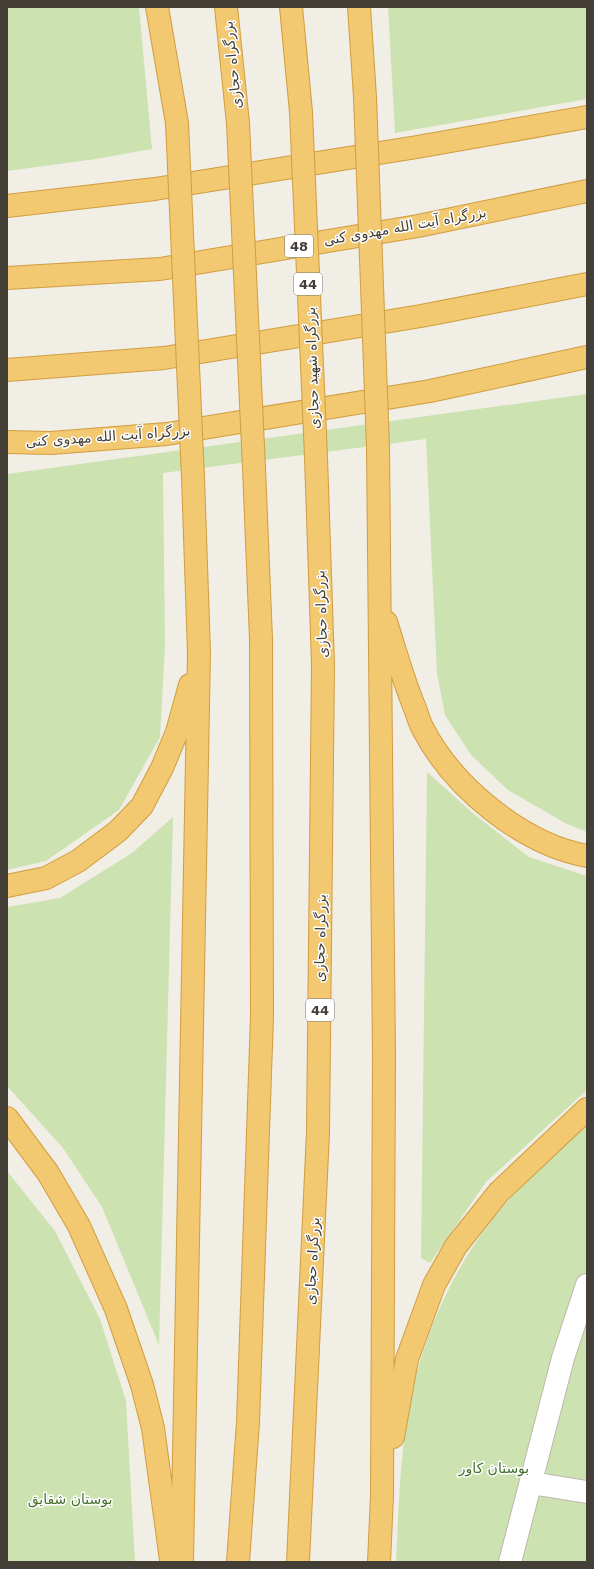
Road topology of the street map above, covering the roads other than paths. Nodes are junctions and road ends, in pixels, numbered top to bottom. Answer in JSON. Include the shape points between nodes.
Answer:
{"nodes":[{"id":1,"x":157,"y":7,"type":"edge"},
{"id":2,"x":226,"y":7,"type":"edge"},
{"id":3,"x":291,"y":7,"type":"edge"},
{"id":4,"x":359,"y":7,"type":"edge"},
{"id":5,"x":587,"y":117,"type":"edge"},
{"id":6,"x":587,"y":191,"type":"edge"},
{"id":7,"x":7,"y":206,"type":"edge"},
{"id":8,"x":7,"y":278,"type":"edge"},
{"id":9,"x":587,"y":284,"type":"edge"},
{"id":10,"x":587,"y":358,"type":"edge"},
{"id":11,"x":7,"y":370,"type":"edge"},
{"id":12,"x":7,"y":442,"type":"edge"},
{"id":13,"x":51,"y":443,"type":"junction"},
{"id":14,"x":7,"y":450,"type":"edge"},
{"id":15,"x":316,"y":457,"type":"joint"},
{"id":16,"x":380,"y":601,"type":"junction"},
{"id":17,"x":199,"y":653,"type":"junction"},
{"id":18,"x":587,"y":856,"type":"edge"},
{"id":19,"x":7,"y":886,"type":"edge"},
{"id":20,"x":587,"y":1109,"type":"edge"},
{"id":21,"x":7,"y":1118,"type":"edge"},
{"id":22,"x":587,"y":1284,"type":"edge"},
{"id":23,"x":531,"y":1483,"type":"junction"},
{"id":24,"x":587,"y":1492,"type":"edge"},
{"id":25,"x":382,"y":1496,"type":"junction"},
{"id":26,"x":171,"y":1562,"type":"edge"},
{"id":27,"x":182,"y":1562,"type":"edge"},
{"id":28,"x":238,"y":1562,"type":"edge"},
{"id":29,"x":298,"y":1562,"type":"edge"},
{"id":30,"x":379,"y":1562,"type":"edge"},
{"id":31,"x":510,"y":1562,"type":"edge"}],
"edges":[{"from":1,"to":17,"type":"highway","bridge":true,"via":[[177,123]]},
{"from":2,"to":28,"type":"highway","name":"بزرگراه حجازی","bridge":true,"via":[[238,123],[261,639],[262,1016],[248,1422]]},
{"from":3,"to":15,"type":"highway","name":"بزرگراه شهید حجازی","number":"44","bridge":true,"via":[[301,112]]},
{"from":4,"to":16,"type":"highway","bridge":true,"via":[[365,97],[378,447]]},
{"from":5,"to":7,"type":"highway","via":[[155,189]]},
{"from":6,"to":8,"type":"highway","name":"بزرگراه آیت الله مهدوی کنی","number":"48","via":[[418,226],[160,268]]},
{"from":9,"to":11,"type":"highway","via":[[421,316],[164,358]]},
{"from":10,"to":13,"type":"highway","name":"بزرگراه آیت الله مهدوی کنی","via":[[430,391],[175,433]]},
{"from":12,"to":13,"type":"highway","name":"بزرگراه آیت الله مهدوی کنی"},
{"from":13,"to":14,"type":"highway"},
{"from":15,"to":29,"type":"highway","name":"بزرگراه حجازی","number":"44","via":[[323,665],[318,1132]]},
{"from":16,"to":18,"type":"highway","via":[[423,728],[445,763],[472,793],[506,820],[545,842]]},
{"from":16,"to":25,"type":"highway","via":[[384,1048]]},
{"from":17,"to":19,"type":"highway","via":[[177,732],[142,806],[118,831],[78,861],[46,878]]},
{"from":17,"to":27,"type":"highway"},
{"from":20,"to":25,"type":"highway","via":[[499,1192],[456,1246],[434,1285],[407,1359]]},
{"from":21,"to":26,"type":"highway","via":[[48,1173],[79,1226],[116,1309],[142,1385],[153,1428]]},
{"from":22,"to":23,"type":"lane","via":[[563,1358]]},
{"from":23,"to":24,"type":"lane"},
{"from":23,"to":31,"type":"lane"},
{"from":25,"to":30,"type":"highway"}]}
